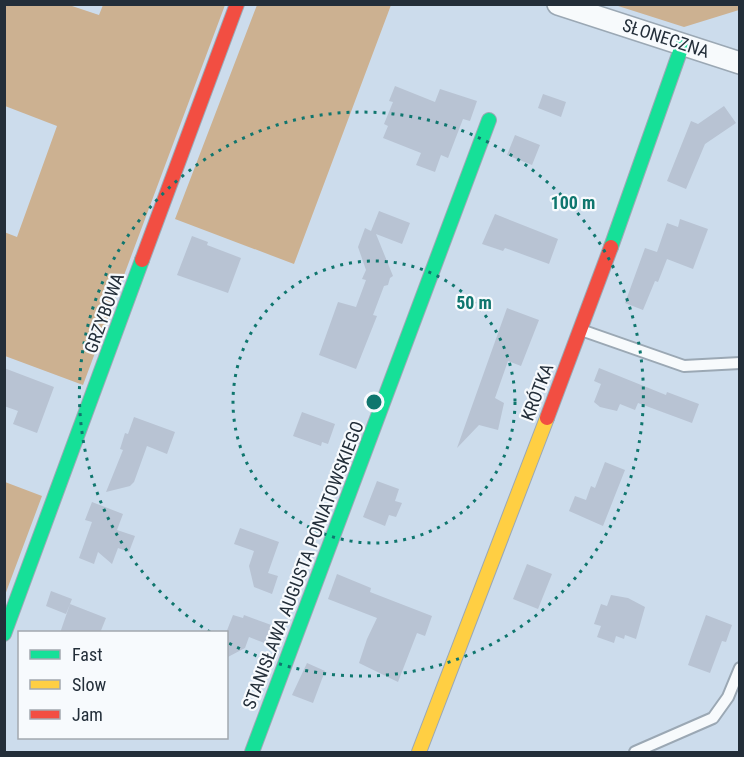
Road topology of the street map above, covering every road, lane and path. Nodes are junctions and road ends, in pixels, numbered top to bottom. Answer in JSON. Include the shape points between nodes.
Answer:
{"nodes":[{"id":1,"x":237,"y":4,"type":"edge"},
{"id":2,"x":558,"y":4,"type":"edge"},
{"id":3,"x":683,"y":43,"type":"junction"},
{"id":4,"x":740,"y":63,"type":"edge"},
{"id":5,"x":489,"y":120,"type":"dead end"},
{"id":6,"x":581,"y":330,"type":"junction"},
{"id":7,"x":740,"y":363,"type":"edge"},
{"id":8,"x":4,"y":634,"type":"edge"},
{"id":9,"x":740,"y":668,"type":"edge"},
{"id":10,"x":252,"y":753,"type":"edge"},
{"id":11,"x":419,"y":753,"type":"edge"},
{"id":12,"x":635,"y":753,"type":"edge"}],
"edges":[{"from":1,"to":8,"type":"street","name":"GRZYBOWA"},
{"from":2,"to":3,"type":"street","name":"SŁONECZNA"},
{"from":3,"to":4,"type":"street","name":"SŁONECZNA"},
{"from":3,"to":6,"type":"street","name":"KRÓTKA"},
{"from":5,"to":10,"type":"street","name":"STANISŁAWA AUGUSTA PONIATOWSKIEGO"},
{"from":6,"to":7,"type":"lane","via":[[684,366]]},
{"from":6,"to":11,"type":"street","name":"KRÓTKA"},
{"from":9,"to":12,"type":"lane","via":[[714,718]]}]}
